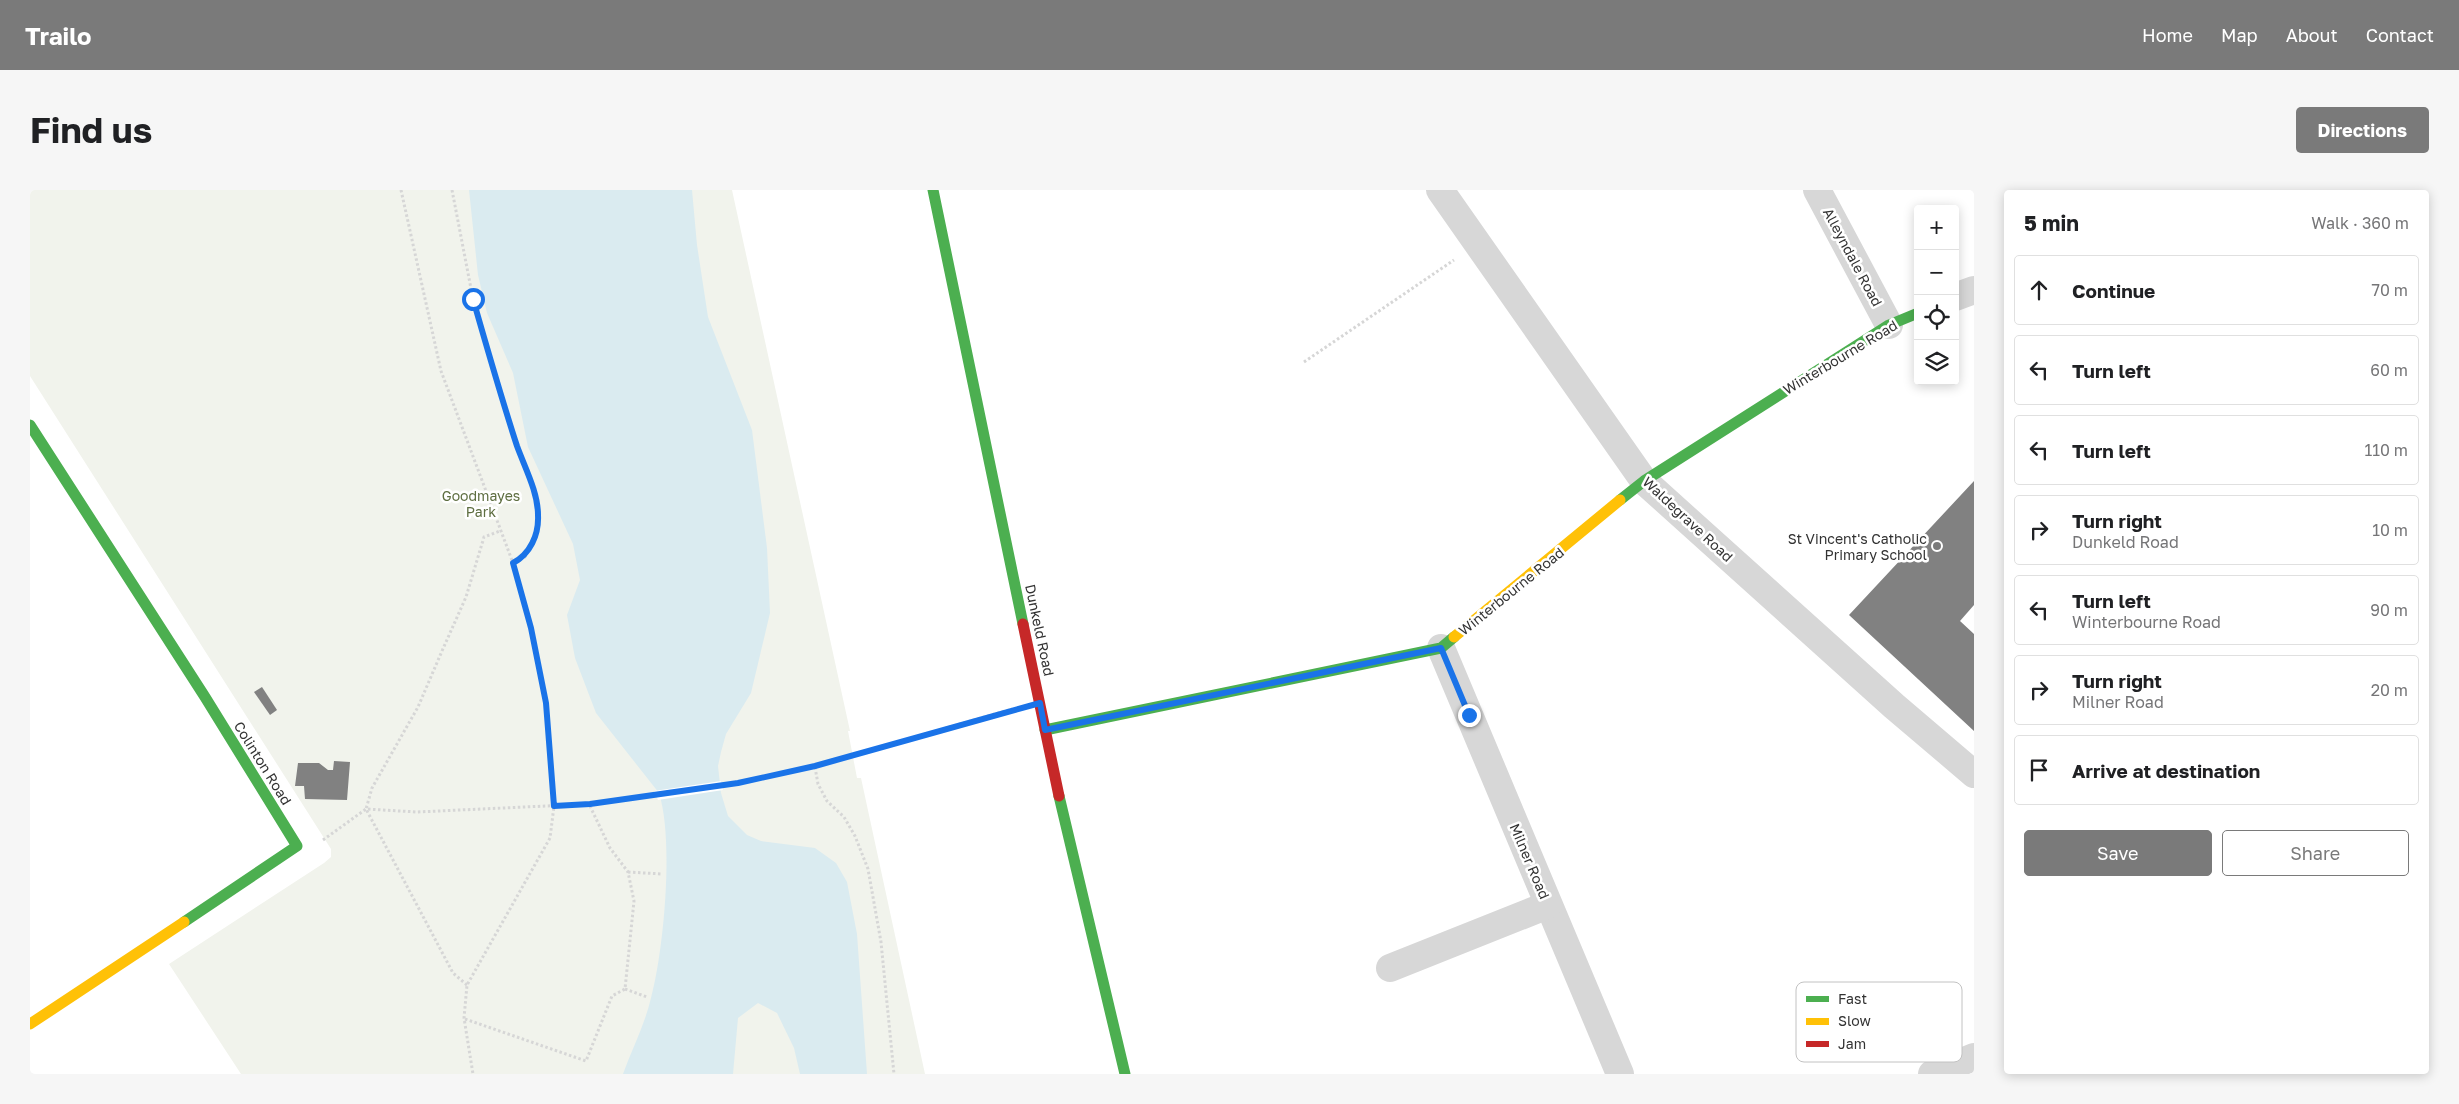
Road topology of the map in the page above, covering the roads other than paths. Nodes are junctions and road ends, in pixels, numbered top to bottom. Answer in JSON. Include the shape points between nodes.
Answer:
{"nodes":[{"id":1,"x":933,"y":190,"type":"edge"},
{"id":2,"x":1440,"y":190,"type":"edge"},
{"id":3,"x":1816,"y":190,"type":"edge"},
{"id":4,"x":1974,"y":290,"type":"edge"},
{"id":5,"x":1959,"y":296,"type":"edge"},
{"id":6,"x":1914,"y":315,"type":"edge"},
{"id":7,"x":1889,"y":325,"type":"junction"},
{"id":8,"x":30,"y":425,"type":"edge"},
{"id":9,"x":1644,"y":481,"type":"junction"},
{"id":10,"x":1441,"y":648,"type":"junction"},
{"id":11,"x":1045,"y":730,"type":"junction"},
{"id":12,"x":1974,"y":774,"type":"edge"},
{"id":13,"x":1548,"y":905,"type":"junction"},
{"id":14,"x":1390,"y":968,"type":"dead end"},
{"id":15,"x":30,"y":1024,"type":"edge"},
{"id":16,"x":1974,"y":1057,"type":"edge"},
{"id":17,"x":1962,"y":1062,"type":"edge"},
{"id":18,"x":1962,"y":1062,"type":"edge"},
{"id":19,"x":1125,"y":1074,"type":"edge"},
{"id":20,"x":1620,"y":1074,"type":"edge"},
{"id":21,"x":1932,"y":1074,"type":"edge"}],
"edges":[{"from":1,"to":11,"type":"street","name":"Dunkeld Road"},
{"from":2,"to":9,"type":"street","name":"Waldegrave Road"},
{"from":3,"to":7,"type":"street","name":"Alleyndale Road"},
{"from":4,"to":5,"type":"street"},
{"from":6,"to":7,"type":"street","name":"Winterbourne Road"},
{"from":7,"to":9,"type":"street","name":"Winterbourne Road"},
{"from":8,"to":15,"type":"street","name":"Colinton Road","via":[[297,846]]},
{"from":9,"to":10,"type":"street","name":"Winterbourne Road"},
{"from":9,"to":12,"type":"street","name":"Waldegrave Road"},
{"from":10,"to":11,"type":"street","name":"Winterbourne Road"},
{"from":10,"to":13,"type":"street","name":"Milner Road"},
{"from":11,"to":19,"type":"street","name":"Dunkeld Road"},
{"from":13,"to":14,"type":"street"},
{"from":13,"to":20,"type":"street","name":"Milner Road"},
{"from":16,"to":17,"type":"street"},
{"from":18,"to":21,"type":"street"}]}
